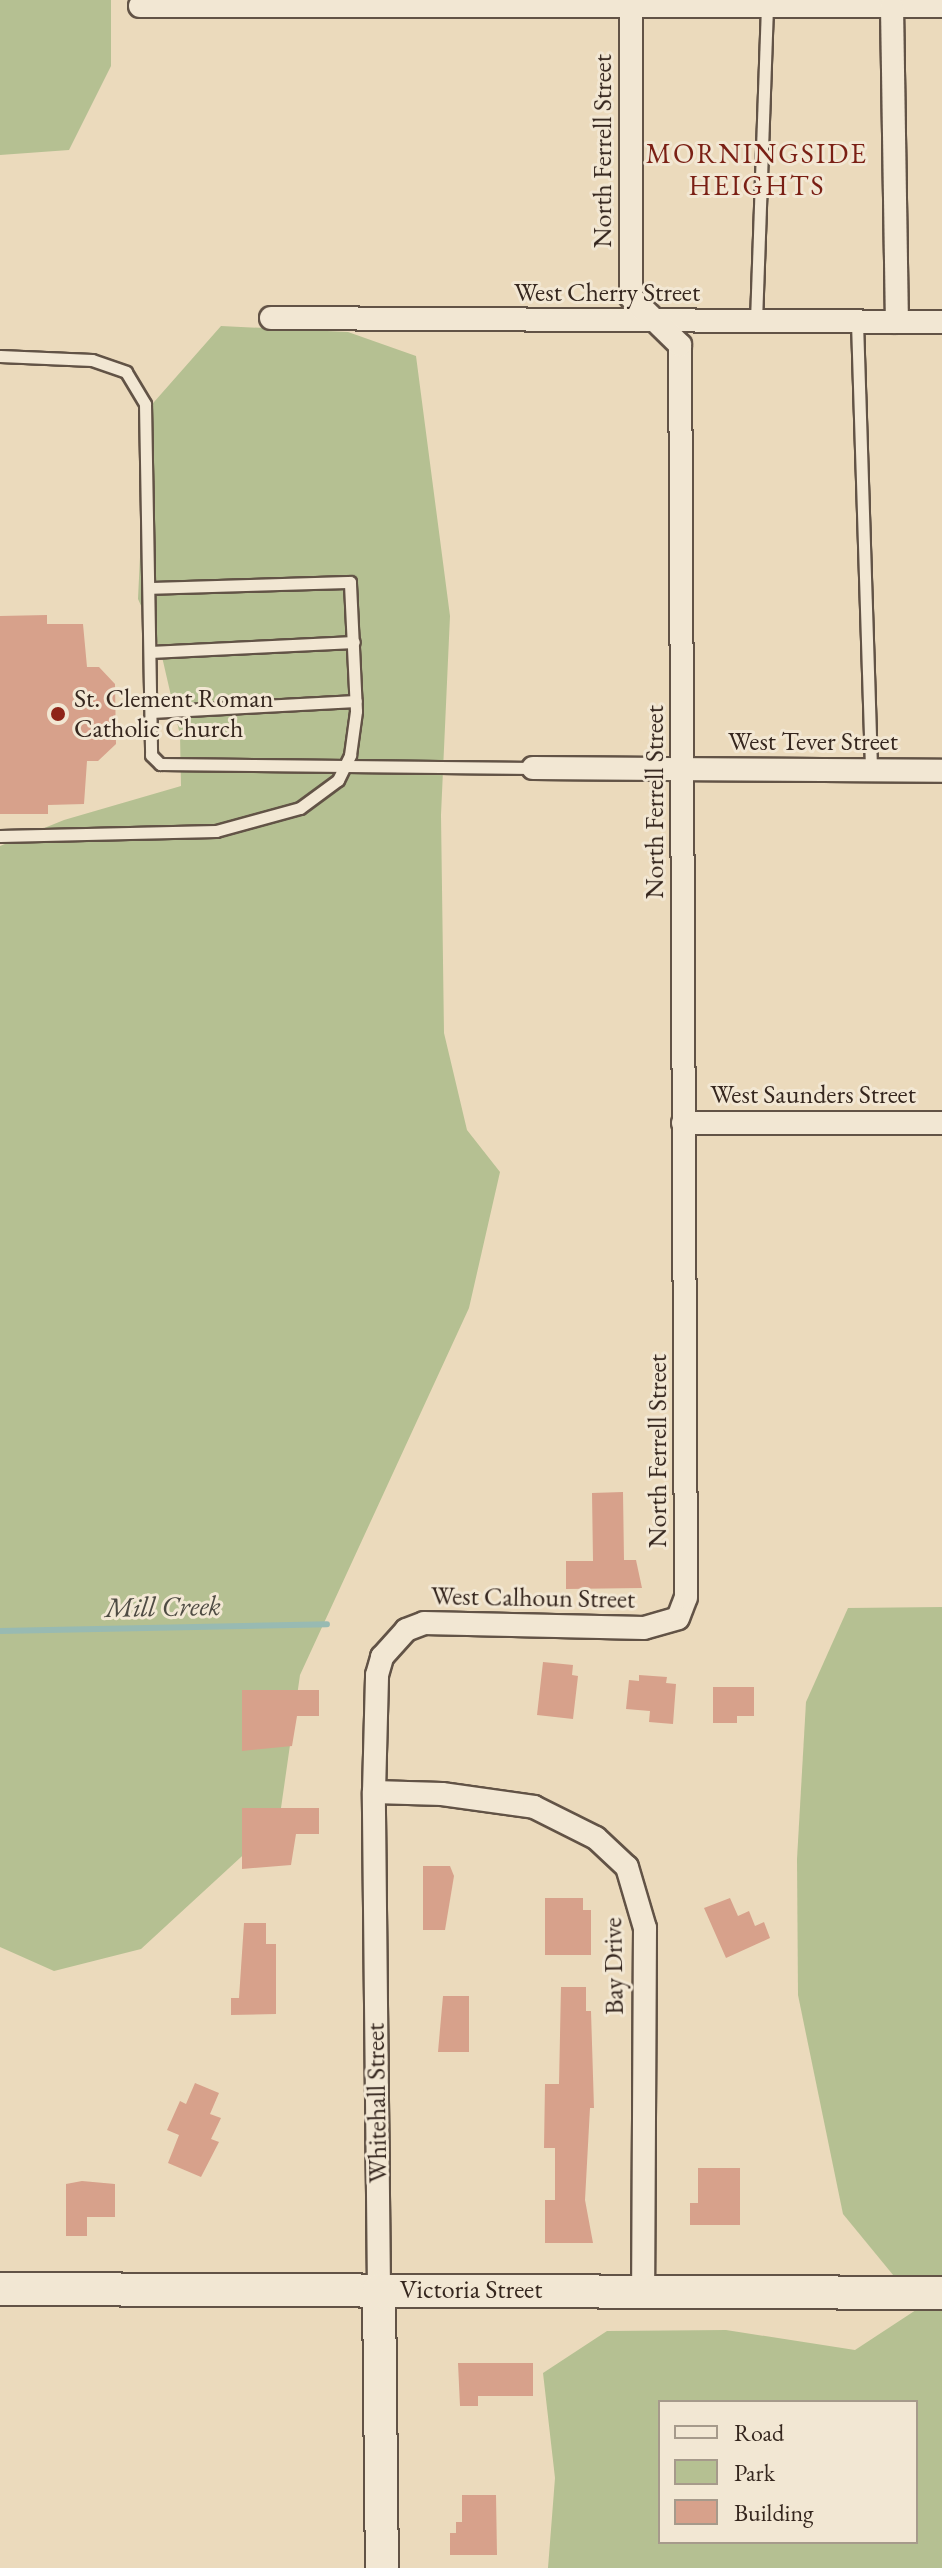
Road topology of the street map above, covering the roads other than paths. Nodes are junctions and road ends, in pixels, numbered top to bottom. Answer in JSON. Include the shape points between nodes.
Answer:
{"nodes":[{"id":1,"x":740,"y":3,"type":"edge"},
{"id":2,"x":904,"y":4,"type":"edge"},
{"id":3,"x":140,"y":6,"type":"dead end"},
{"id":4,"x":631,"y":6,"type":"junction"},
{"id":5,"x":942,"y":6,"type":"edge"},
{"id":6,"x":767,"y":7,"type":"junction"},
{"id":7,"x":271,"y":318,"type":"dead end"},
{"id":8,"x":655,"y":322,"type":"junction"},
{"id":9,"x":756,"y":322,"type":"junction"},
{"id":10,"x":857,"y":322,"type":"junction"},
{"id":11,"x":897,"y":322,"type":"junction"},
{"id":12,"x":942,"y":322,"type":"edge"},
{"id":13,"x":0,"y":356,"type":"edge"},
{"id":14,"x":149,"y":588,"type":"junction"},
{"id":15,"x":354,"y":642,"type":"junction"},
{"id":16,"x":150,"y":652,"type":"junction"},
{"id":17,"x":356,"y":701,"type":"junction"},
{"id":18,"x":151,"y":712,"type":"junction"},
{"id":19,"x":344,"y":767,"type":"junction"},
{"id":20,"x":533,"y":768,"type":"joint"},
{"id":21,"x":683,"y":769,"type":"junction"},
{"id":22,"x":871,"y":770,"type":"junction"},
{"id":23,"x":942,"y":771,"type":"edge"},
{"id":24,"x":0,"y":836,"type":"edge"},
{"id":25,"x":683,"y":1123,"type":"junction"},
{"id":26,"x":942,"y":1123,"type":"edge"},
{"id":27,"x":678,"y":1618,"type":"joint"},
{"id":28,"x":392,"y":1642,"type":"joint"},
{"id":29,"x":374,"y":1792,"type":"junction"},
{"id":30,"x":0,"y":2289,"type":"edge"},
{"id":31,"x":379,"y":2290,"type":"junction"},
{"id":32,"x":643,"y":2291,"type":"junction"},
{"id":33,"x":942,"y":2293,"type":"edge"},
{"id":34,"x":382,"y":2568,"type":"edge"}],
"edges":[{"from":1,"to":4,"type":"street"},
{"from":1,"to":6,"type":"street"},
{"from":2,"to":5,"type":"street"},
{"from":2,"to":6,"type":"street"},
{"from":2,"to":11,"type":"street"},
{"from":3,"to":4,"type":"street"},
{"from":4,"to":8,"type":"street","name":"North Ferrell Street","via":[[631,297]]},
{"from":6,"to":9,"type":"lane"},
{"from":7,"to":8,"type":"street","name":"West Cherry Street"},
{"from":8,"to":9,"type":"street","name":"West Cherry Street"},
{"from":8,"to":21,"type":"street","name":"North Ferrell Street","via":[[680,345]]},
{"from":9,"to":10,"type":"street","name":"West Cherry Street"},
{"from":10,"to":11,"type":"street","name":"West Cherry Street"},
{"from":10,"to":22,"type":"lane"},
{"from":11,"to":12,"type":"street","name":"West Cherry Street"},
{"from":13,"to":14,"type":"lane","via":[[92,360],[126,372],[145,404]]},
{"from":14,"to":15,"type":"lane","via":[[350,582]]},
{"from":14,"to":16,"type":"lane"},
{"from":15,"to":16,"type":"lane"},
{"from":15,"to":17,"type":"lane"},
{"from":16,"to":18,"type":"lane"},
{"from":17,"to":18,"type":"lane"},
{"from":17,"to":19,"type":"lane"},
{"from":18,"to":19,"type":"lane","via":[[151,755],[160,764]]},
{"from":19,"to":20,"type":"lane"},
{"from":19,"to":24,"type":"lane","via":[[338,780],[300,808],[216,831]]},
{"from":20,"to":21,"type":"street","name":"West Tever Street"},
{"from":21,"to":22,"type":"street","name":"West Tever Street"},
{"from":21,"to":25,"type":"street","name":"North Ferrell Street"},
{"from":22,"to":23,"type":"street","name":"West Tever Street"},
{"from":25,"to":26,"type":"street","name":"West Saunders Street"},
{"from":25,"to":27,"type":"street","name":"North Ferrell Street","via":[[687,1587]]},
{"from":27,"to":28,"type":"street","name":"West Calhoun Street","via":[[658,1626],[620,1629],[442,1621],[406,1630]]},
{"from":28,"to":29,"type":"street","name":"Whitehall Street","via":[[377,1675]]},
{"from":29,"to":31,"type":"street","name":"Whitehall Street"},
{"from":29,"to":32,"type":"street","name":"Bay Drive","via":[[442,1794],[534,1807],[596,1838],[627,1867],[645,1928]]},
{"from":30,"to":31,"type":"street","name":"Victoria Street"},
{"from":31,"to":32,"type":"street","name":"Victoria Street"},
{"from":31,"to":34,"type":"street","name":"Whitehall Street"},
{"from":32,"to":33,"type":"street","name":"Victoria Street"}]}
